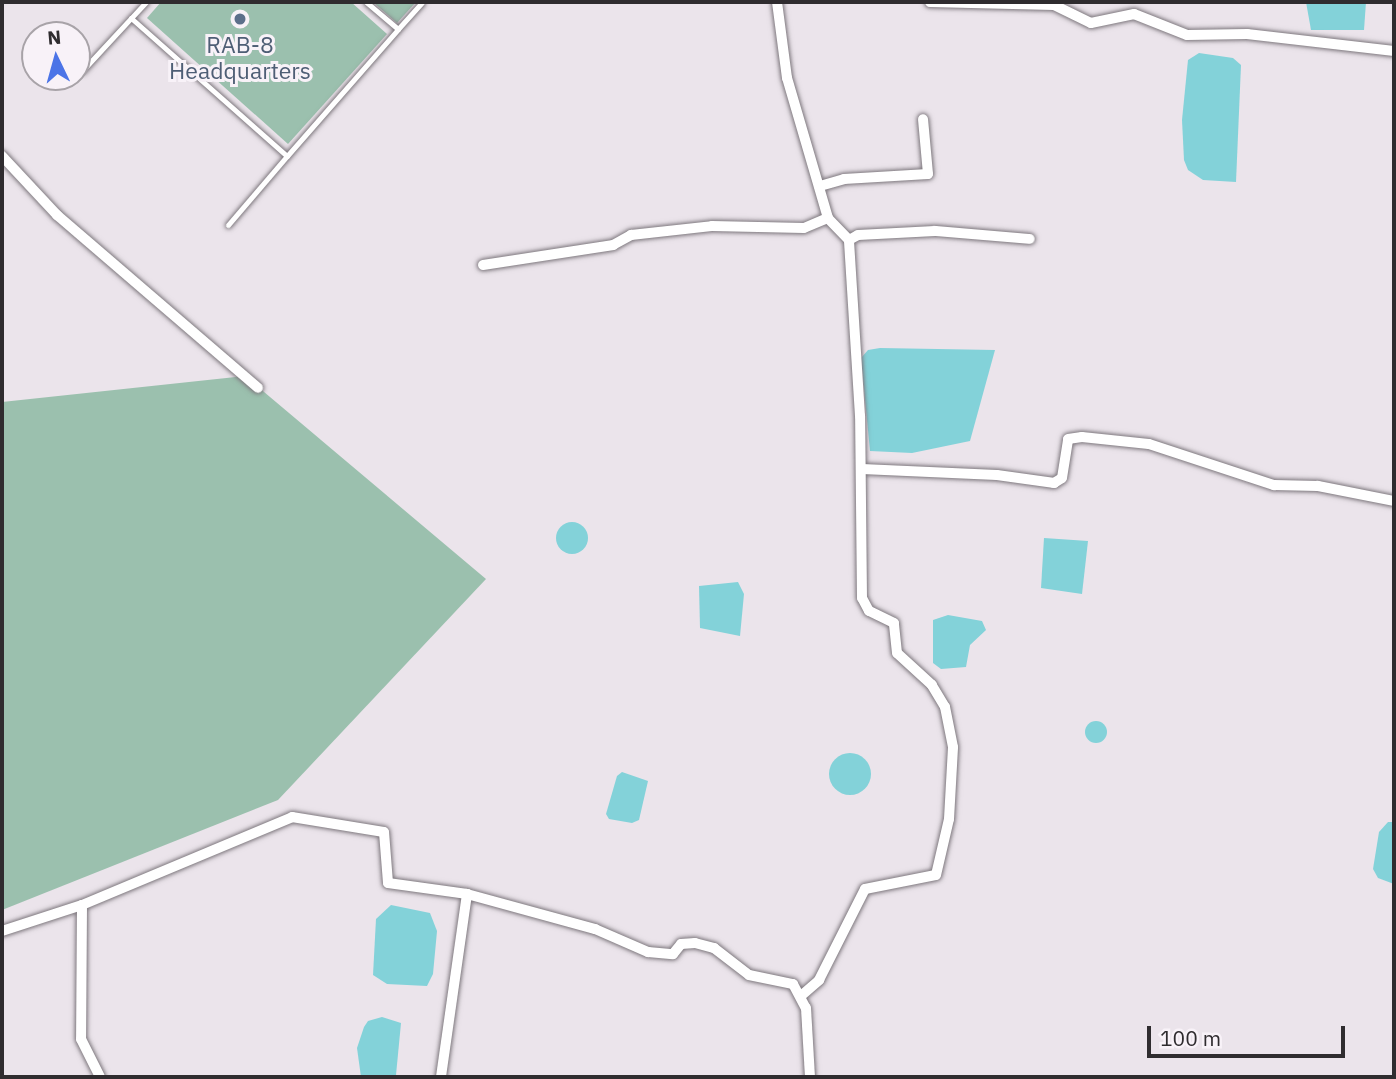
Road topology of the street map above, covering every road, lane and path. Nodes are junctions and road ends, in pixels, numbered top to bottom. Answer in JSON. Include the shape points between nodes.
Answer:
{"nodes":[{"id":1,"x":146,"y":2,"type":"edge"},
{"id":2,"x":366,"y":2,"type":"edge"},
{"id":3,"x":422,"y":2,"type":"edge"},
{"id":4,"x":777,"y":2,"type":"edge"},
{"id":5,"x":930,"y":2,"type":"edge"},
{"id":6,"x":131,"y":18,"type":"junction"},
{"id":7,"x":398,"y":29,"type":"junction"},
{"id":8,"x":1394,"y":51,"type":"edge"},
{"id":9,"x":91,"y":61,"type":"edge"},
{"id":10,"x":923,"y":119,"type":"dead end"},
{"id":11,"x":2,"y":156,"type":"edge"},
{"id":12,"x":287,"y":156,"type":"junction"},
{"id":13,"x":820,"y":186,"type":"junction"},
{"id":14,"x":828,"y":218,"type":"junction"},
{"id":15,"x":228,"y":225,"type":"dead end"},
{"id":16,"x":1030,"y":239,"type":"dead end"},
{"id":17,"x":849,"y":240,"type":"junction"},
{"id":18,"x":483,"y":265,"type":"dead end"},
{"id":19,"x":258,"y":388,"type":"dead end"},
{"id":20,"x":862,"y":470,"type":"junction"},
{"id":21,"x":1394,"y":501,"type":"edge"},
{"id":22,"x":467,"y":894,"type":"junction"},
{"id":23,"x":82,"y":905,"type":"junction"},
{"id":24,"x":2,"y":931,"type":"edge"},
{"id":25,"x":802,"y":995,"type":"junction"},
{"id":26,"x":100,"y":1077,"type":"edge"},
{"id":27,"x":441,"y":1077,"type":"edge"},
{"id":28,"x":810,"y":1077,"type":"edge"}],
"edges":[{"from":1,"to":6,"type":"lane"},
{"from":2,"to":7,"type":"lane"},
{"from":3,"to":7,"type":"lane"},
{"from":4,"to":13,"type":"street","via":[[787,78]]},
{"from":5,"to":8,"type":"street","via":[[1055,5],[1091,23],[1134,15],[1187,35],[1247,34]]},
{"from":6,"to":9,"type":"lane"},
{"from":6,"to":12,"type":"lane"},
{"from":7,"to":12,"type":"lane"},
{"from":10,"to":13,"type":"street","via":[[928,174],[844,178]]},
{"from":11,"to":19,"type":"street","via":[[58,215]]},
{"from":12,"to":15,"type":"lane"},
{"from":13,"to":14,"type":"street"},
{"from":14,"to":17,"type":"street"},
{"from":14,"to":18,"type":"street","via":[[804,228],[712,226],[631,235],[614,245]]},
{"from":16,"to":17,"type":"street","via":[[935,231],[858,235]]},
{"from":17,"to":20,"type":"street"},
{"from":20,"to":21,"type":"street","via":[[997,475],[1054,483],[1062,478],[1068,439],[1082,437],[1149,444],[1274,485],[1318,486]]},
{"from":20,"to":25,"type":"street","via":[[862,598],[869,611],[894,623],[898,653],[932,685],[945,707],[953,747],[950,819],[936,875],[865,889],[819,980]]},
{"from":22,"to":23,"type":"street","via":[[388,883],[384,832],[292,817]]},
{"from":22,"to":25,"type":"street","via":[[595,929],[648,952],[673,954],[681,944],[695,943],[714,948],[749,975],[793,984]]},
{"from":22,"to":27,"type":"street"},
{"from":23,"to":24,"type":"street"},
{"from":23,"to":26,"type":"street","via":[[81,1039]]},
{"from":25,"to":28,"type":"street"}]}
